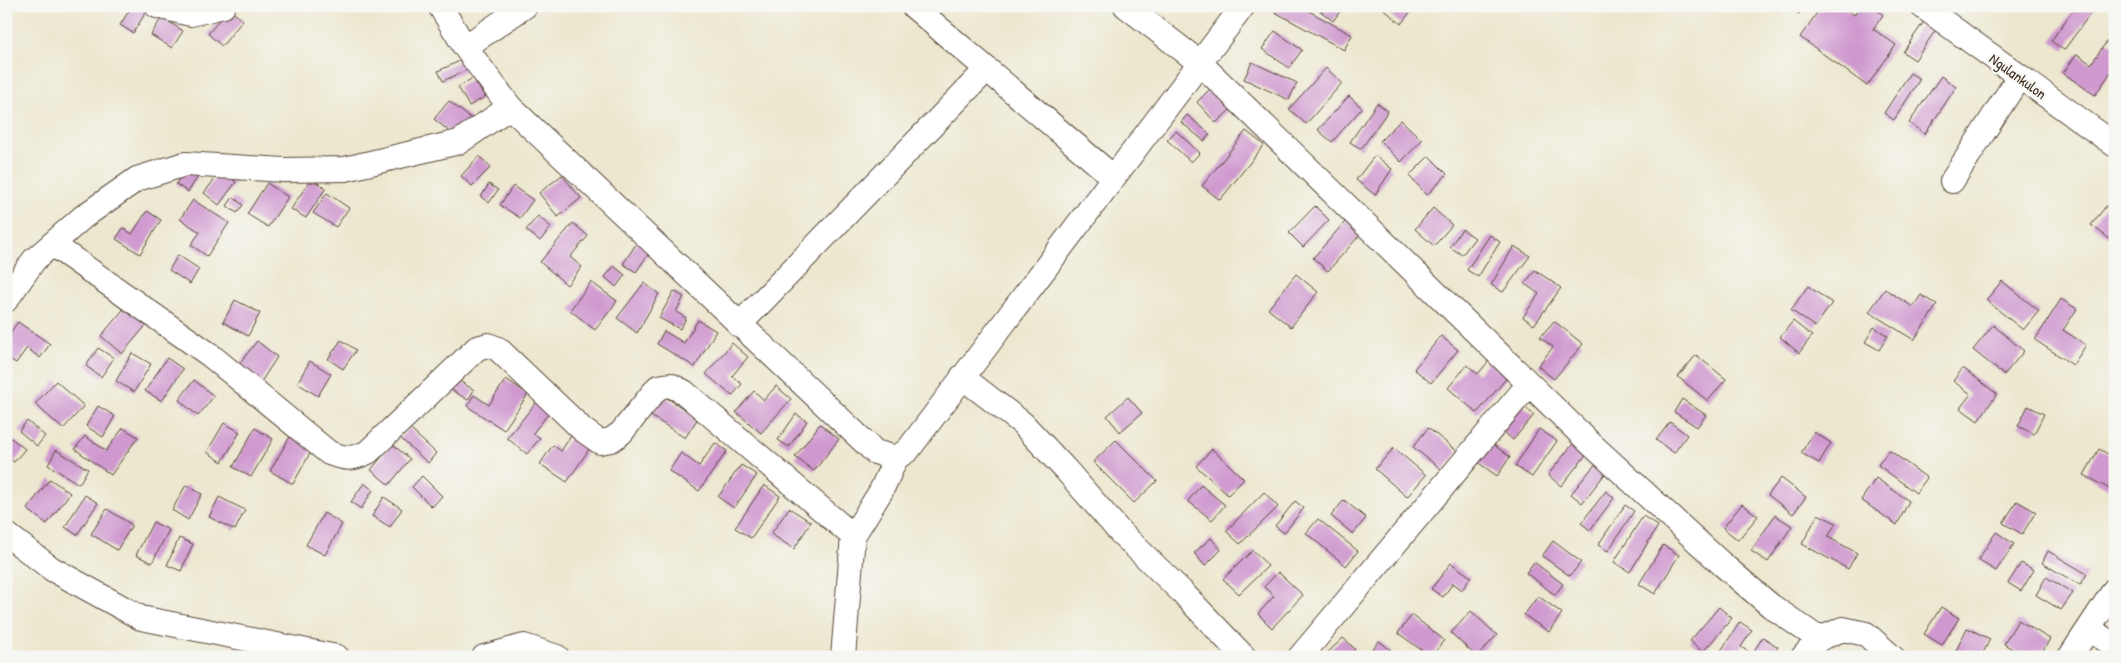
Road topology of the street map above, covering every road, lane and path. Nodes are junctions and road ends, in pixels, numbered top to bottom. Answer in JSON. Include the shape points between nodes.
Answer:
{"nodes":[{"id":1,"x":157,"y":6,"type":"edge"},
{"id":2,"x":223,"y":6,"type":"edge"},
{"id":3,"x":440,"y":6,"type":"edge"},
{"id":4,"x":525,"y":6,"type":"edge"},
{"id":5,"x":913,"y":6,"type":"edge"},
{"id":6,"x":1126,"y":6,"type":"edge"},
{"id":7,"x":1243,"y":6,"type":"edge"},
{"id":8,"x":1922,"y":6,"type":"edge"},
{"id":9,"x":464,"y":47,"type":"junction"},
{"id":10,"x":1200,"y":63,"type":"junction"},
{"id":11,"x":986,"y":69,"type":"junction"},
{"id":12,"x":2019,"y":76,"type":"junction"},
{"id":13,"x":510,"y":107,"type":"junction"},
{"id":14,"x":2115,"y":145,"type":"edge"},
{"id":15,"x":1113,"y":177,"type":"junction"},
{"id":16,"x":1952,"y":181,"type":"dead end"},
{"id":17,"x":52,"y":244,"type":"junction"},
{"id":18,"x":6,"y":300,"type":"edge"},
{"id":19,"x":739,"y":325,"type":"junction"},
{"id":20,"x":962,"y":377,"type":"junction"},
{"id":21,"x":1529,"y":384,"type":"junction"},
{"id":22,"x":896,"y":458,"type":"junction"},
{"id":23,"x":6,"y":534,"type":"edge"},
{"id":24,"x":853,"y":536,"type":"junction"},
{"id":25,"x":2115,"y":589,"type":"edge"},
{"id":26,"x":2089,"y":629,"type":"junction"},
{"id":27,"x":1819,"y":639,"type":"junction"},
{"id":28,"x":2115,"y":646,"type":"edge"},
{"id":29,"x":336,"y":657,"type":"edge"},
{"id":30,"x":484,"y":657,"type":"edge"},
{"id":31,"x":557,"y":657,"type":"edge"},
{"id":32,"x":843,"y":657,"type":"edge"},
{"id":33,"x":1244,"y":657,"type":"edge"},
{"id":34,"x":1300,"y":657,"type":"edge"},
{"id":35,"x":1802,"y":657,"type":"edge"},
{"id":36,"x":1892,"y":657,"type":"edge"},
{"id":37,"x":2070,"y":657,"type":"edge"}],
"edges":[{"from":1,"to":2,"type":"street","via":[[191,14]]},
{"from":3,"to":9,"type":"street"},
{"from":4,"to":9,"type":"street"},
{"from":5,"to":11,"type":"street"},
{"from":6,"to":10,"type":"street"},
{"from":7,"to":10,"type":"street"},
{"from":8,"to":12,"type":"street","name":"Ngulankulon"},
{"from":9,"to":13,"type":"street"},
{"from":10,"to":15,"type":"street"},
{"from":10,"to":21,"type":"street"},
{"from":11,"to":15,"type":"street"},
{"from":11,"to":19,"type":"street"},
{"from":12,"to":14,"type":"street","name":"Ngulankulon"},
{"from":12,"to":16,"type":"street"},
{"from":13,"to":17,"type":"street","via":[[459,142],[345,169],[284,170],[185,164],[156,172],[137,179],[83,217]]},
{"from":13,"to":19,"type":"street"},
{"from":15,"to":20,"type":"street"},
{"from":17,"to":18,"type":"street","via":[[34,260]]},
{"from":17,"to":24,"type":"street","via":[[210,355],[329,453],[345,459],[368,452],[477,348],[488,345],[498,349],[583,430],[600,442],[621,433],[658,387],[670,385],[684,392]]},
{"from":19,"to":22,"type":"street","via":[[875,452]]},
{"from":20,"to":22,"type":"street","via":[[908,450]]},
{"from":20,"to":33,"type":"street","via":[[1022,423],[1120,532]]},
{"from":21,"to":27,"type":"street","via":[[1723,565],[1771,606]]},
{"from":21,"to":34,"type":"street"},
{"from":22,"to":24,"type":"street","via":[[881,491]]},
{"from":23,"to":29,"type":"street","via":[[52,569],[141,618]]},
{"from":24,"to":32,"type":"street"},
{"from":25,"to":26,"type":"street"},
{"from":26,"to":28,"type":"street"},
{"from":26,"to":37,"type":"street"},
{"from":27,"to":35,"type":"street"},
{"from":27,"to":36,"type":"street","via":[[1843,629],[1866,634]]},
{"from":30,"to":31,"type":"street","via":[[524,646]]}]}
